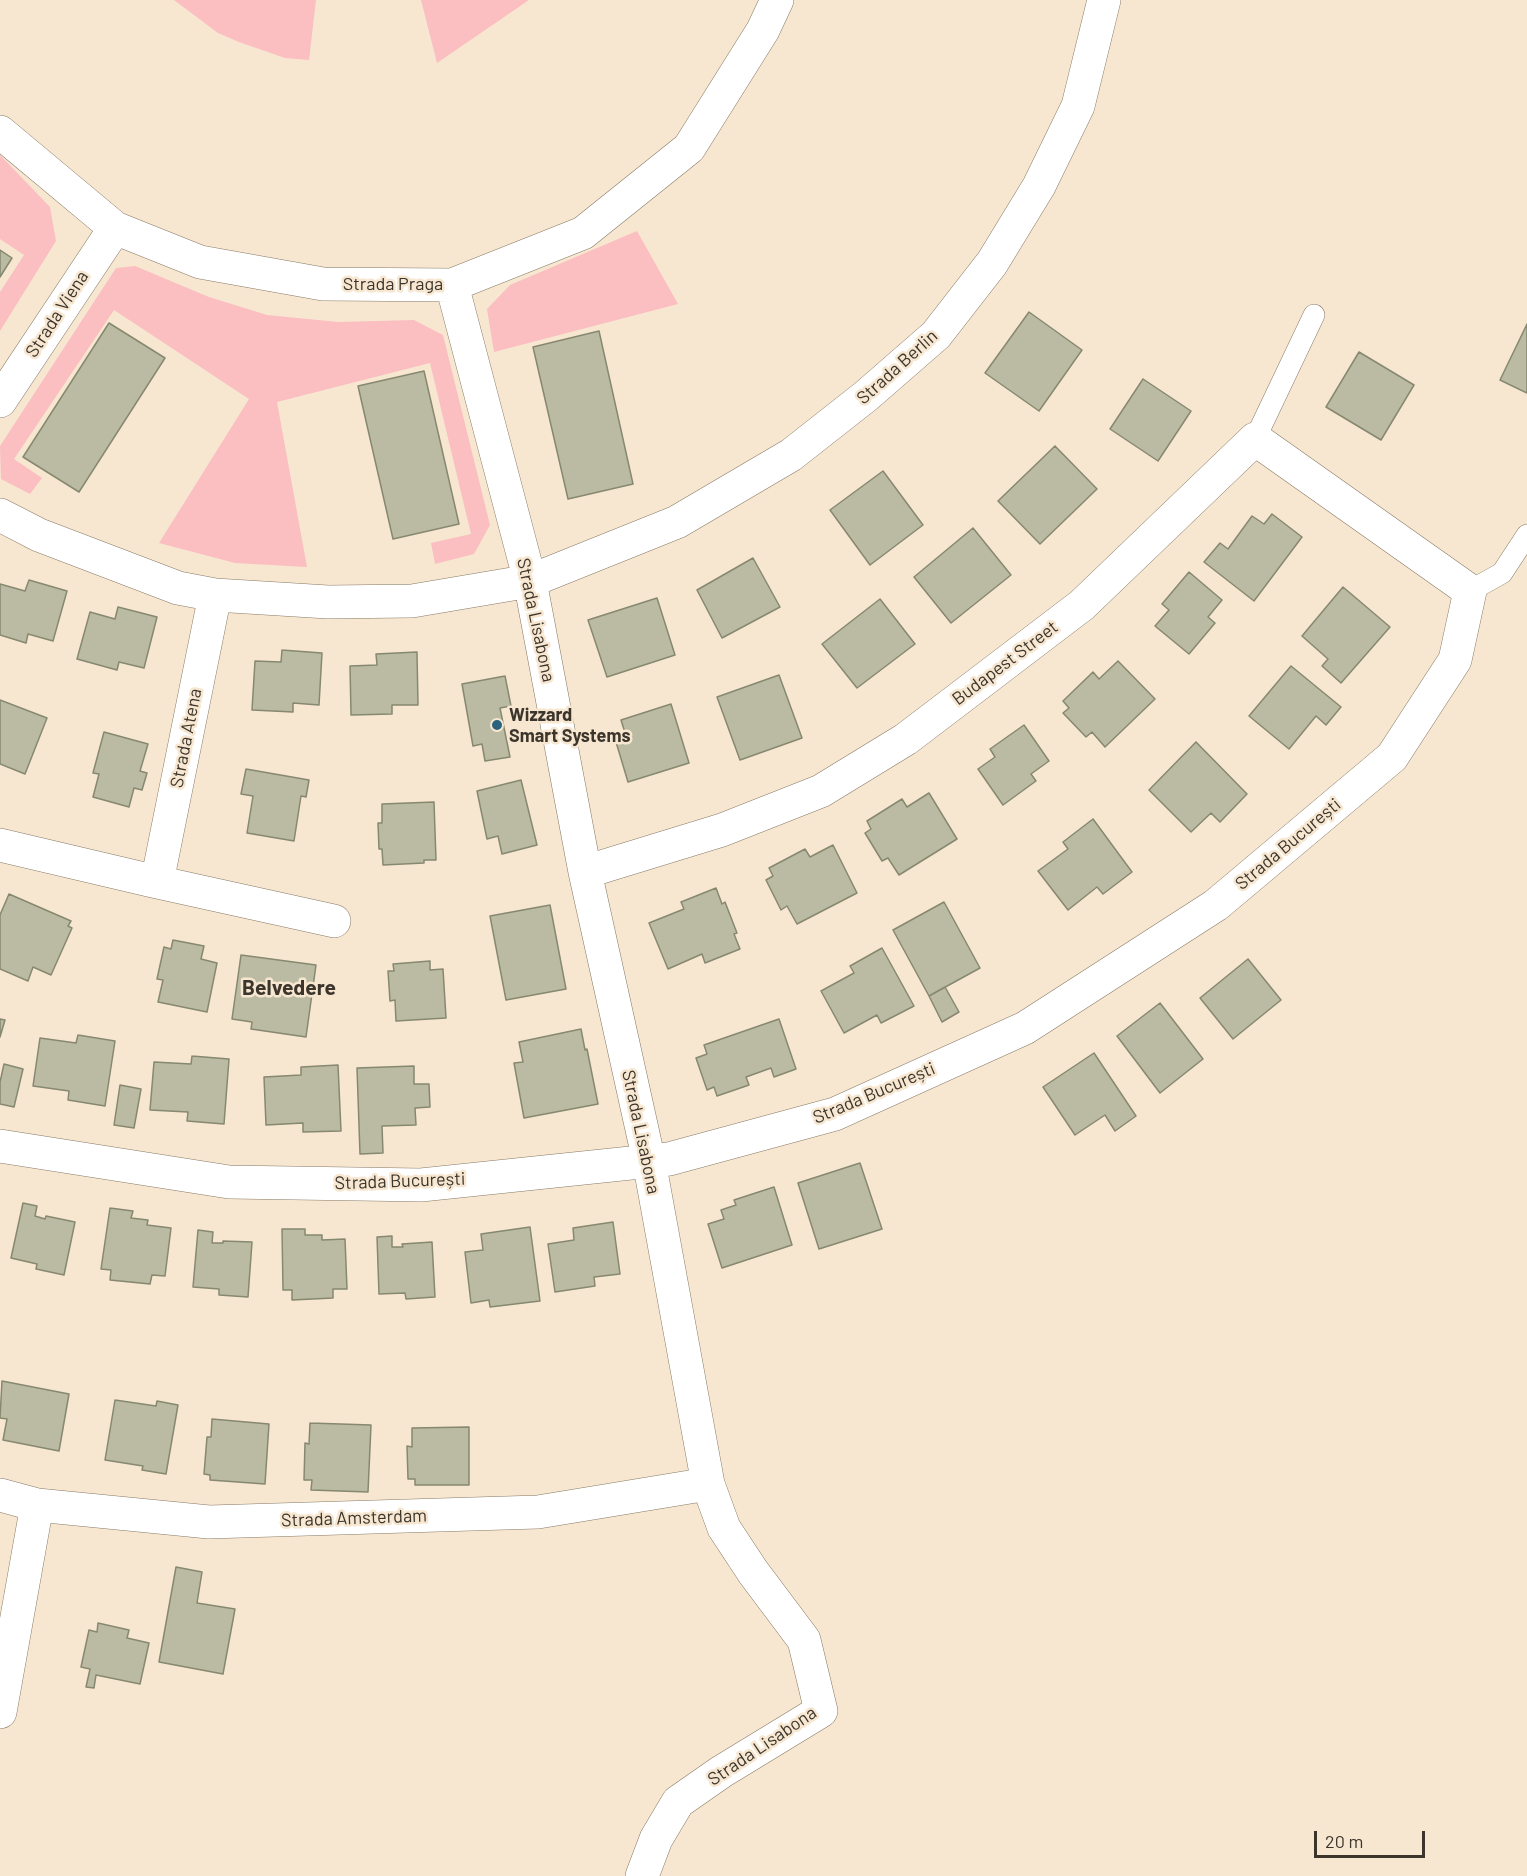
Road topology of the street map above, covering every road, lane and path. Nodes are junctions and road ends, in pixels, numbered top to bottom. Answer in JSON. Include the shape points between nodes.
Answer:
{"nodes":[{"id":1,"x":777,"y":0,"type":"edge"},
{"id":2,"x":1104,"y":0,"type":"edge"},
{"id":3,"x":0,"y":132,"type":"edge"},
{"id":4,"x":115,"y":228,"type":"junction"},
{"id":5,"x":452,"y":285,"type":"junction"},
{"id":6,"x":1314,"y":315,"type":"dead end"},
{"id":7,"x":0,"y":401,"type":"edge"},
{"id":8,"x":1255,"y":439,"type":"junction"},
{"id":9,"x":0,"y":515,"type":"edge"},
{"id":10,"x":1527,"y":536,"type":"edge"},
{"id":11,"x":530,"y":581,"type":"junction"},
{"id":12,"x":1470,"y":591,"type":"junction"},
{"id":13,"x":215,"y":595,"type":"junction"},
{"id":14,"x":0,"y":845,"type":"edge"},
{"id":15,"x":585,"y":872,"type":"junction"},
{"id":16,"x":157,"y":882,"type":"junction"},
{"id":17,"x":334,"y":921,"type":"dead end"},
{"id":18,"x":0,"y":1146,"type":"edge"},
{"id":19,"x":649,"y":1161,"type":"junction"},
{"id":20,"x":708,"y":1484,"type":"junction"},
{"id":21,"x":0,"y":1495,"type":"edge"},
{"id":22,"x":38,"y":1505,"type":"junction"},
{"id":23,"x":0,"y":1712,"type":"edge"},
{"id":24,"x":642,"y":1876,"type":"edge"}],
"edges":[{"from":1,"to":5,"type":"street","name":"Strada Praga","via":[[763,30],[690,148],[583,233]]},
{"from":2,"to":11,"type":"street","name":"Strada Berlin","via":[[1078,106],[1039,186],[992,263],[936,335],[791,456],[677,522]]},
{"from":3,"to":4,"type":"street","name":"Strada Praga"},
{"from":4,"to":5,"type":"street","name":"Strada Praga","via":[[200,262],[323,284]]},
{"from":4,"to":7,"type":"street","name":"Strada Viena"},
{"from":5,"to":11,"type":"street","name":"Strada Lisabona"},
{"from":6,"to":8,"type":"lane","name":"Budapest Street"},
{"from":8,"to":12,"type":"street"},
{"from":8,"to":15,"type":"street","name":"Budapest Street","via":[[1082,605],[906,739],[821,792],[722,830]]},
{"from":9,"to":13,"type":"street","name":"Strada Berlin","via":[[89,555],[178,588]]},
{"from":10,"to":12,"type":"lane","via":[[1502,573]]},
{"from":11,"to":13,"type":"street","name":"Strada Berlin","via":[[412,601],[328,602]]},
{"from":11,"to":15,"type":"street","name":"Strada Lisabona"},
{"from":12,"to":19,"type":"street","name":"Strada București","via":[[1455,660],[1392,757],[1215,905],[1024,1028],[835,1114]]},
{"from":13,"to":16,"type":"street","name":"Strada Atena"},
{"from":14,"to":16,"type":"street"},
{"from":15,"to":19,"type":"street","name":"Strada Lisabona"},
{"from":16,"to":17,"type":"street"},
{"from":18,"to":19,"type":"street","name":"Strada București","via":[[229,1182],[421,1185]]},
{"from":19,"to":20,"type":"street","name":"Strada Lisabona"},
{"from":20,"to":22,"type":"street","name":"Strada Amsterdam","via":[[538,1512],[370,1518],[209,1522]]},
{"from":20,"to":24,"type":"street","name":"Strada Lisabona","via":[[724,1528],[804,1640],[822,1711],[678,1802],[656,1839]]},
{"from":21,"to":22,"type":"street","name":"Strada Amsterdam"},
{"from":22,"to":23,"type":"street"}]}
